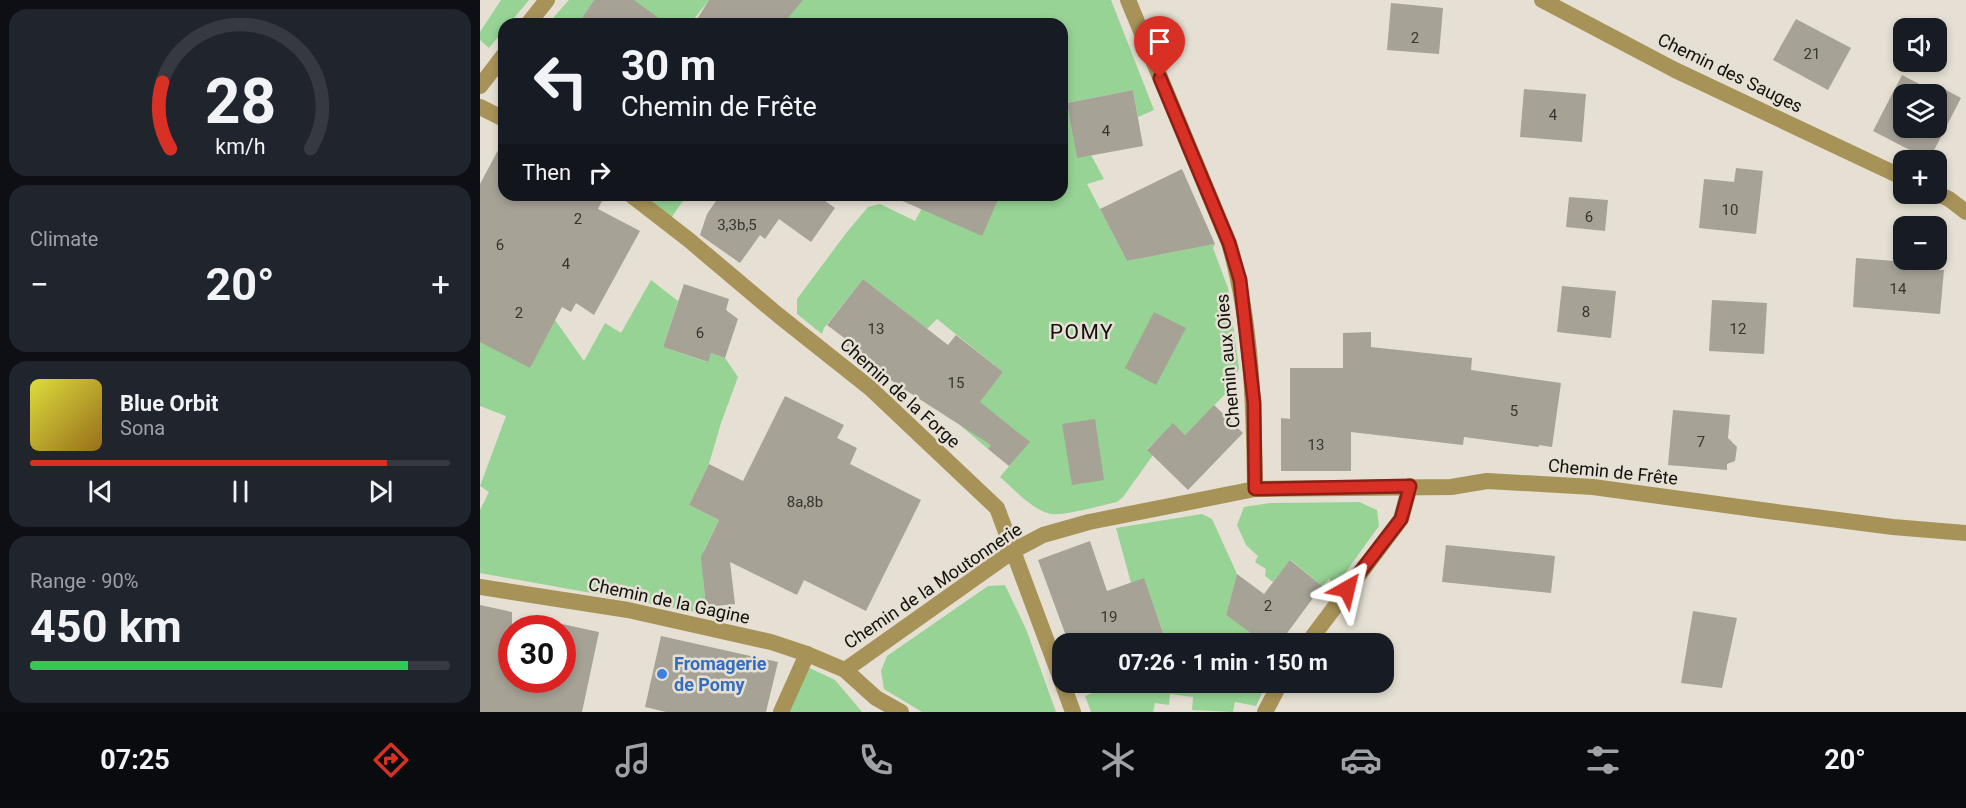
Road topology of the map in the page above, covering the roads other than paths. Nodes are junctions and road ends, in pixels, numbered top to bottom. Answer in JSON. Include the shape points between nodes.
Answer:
{"nodes":[{"id":1,"x":547,"y":0,"type":"edge"},
{"id":2,"x":1128,"y":0,"type":"edge"},
{"id":3,"x":1542,"y":0,"type":"edge"},
{"id":4,"x":533,"y":18,"type":"edge"},
{"id":5,"x":498,"y":63,"type":"edge"},
{"id":6,"x":480,"y":86,"type":"edge"},
{"id":7,"x":480,"y":107,"type":"edge"},
{"id":8,"x":498,"y":116,"type":"edge"},
{"id":9,"x":1893,"y":173,"type":"edge"},
{"id":10,"x":1947,"y":198,"type":"edge"},
{"id":11,"x":639,"y":201,"type":"edge"},
{"id":12,"x":1966,"y":212,"type":"edge"},
{"id":13,"x":1410,"y":486,"type":"junction"},
{"id":14,"x":1255,"y":489,"type":"junction"},
{"id":15,"x":1966,"y":533,"type":"edge"},
{"id":16,"x":1013,"y":551,"type":"junction"},
{"id":17,"x":480,"y":586,"type":"edge"},
{"id":18,"x":1315,"y":633,"type":"edge"},
{"id":19,"x":807,"y":654,"type":"junction"},
{"id":20,"x":1052,"y":655,"type":"edge"},
{"id":21,"x":845,"y":670,"type":"junction"},
{"id":22,"x":1066,"y":693,"type":"edge"},
{"id":23,"x":1275,"y":693,"type":"edge"},
{"id":24,"x":781,"y":712,"type":"edge"},
{"id":25,"x":901,"y":712,"type":"edge"},
{"id":26,"x":1073,"y":712,"type":"edge"},
{"id":27,"x":1265,"y":712,"type":"edge"}],
"edges":[{"from":1,"to":4,"type":"street"},
{"from":2,"to":14,"type":"street","name":"Chemin aux Oies","via":[[1229,243],[1240,280],[1254,403]]},
{"from":3,"to":9,"type":"street","name":"Chemin des Sauges","via":[[1675,70]]},
{"from":5,"to":6,"type":"street"},
{"from":7,"to":8,"type":"street"},
{"from":10,"to":12,"type":"street"},
{"from":11,"to":16,"type":"street","name":"Chemin de la Forge","via":[[870,388],[997,508]]},
{"from":13,"to":14,"type":"street","name":"Chemin de Frête"},
{"from":13,"to":15,"type":"street","name":"Chemin de Frête","via":[[1451,487],[1487,481],[1593,487],[1776,513]]},
{"from":13,"to":18,"type":"street","via":[[1401,519]]},
{"from":14,"to":16,"type":"street","name":"Chemin de la Moutonnerie","via":[[1089,522],[1043,535]]},
{"from":16,"to":20,"type":"street","name":"Chemin de la Forge"},
{"from":16,"to":21,"type":"street","name":"Chemin de la Moutonnerie"},
{"from":17,"to":19,"type":"street","name":"Chemin de la Gagine","via":[[628,610],[771,642]]},
{"from":19,"to":21,"type":"street","name":"Chemin de la Gagine"},
{"from":19,"to":24,"type":"street"},
{"from":21,"to":25,"type":"street","name":"Chemin de la Gagine","via":[[876,698]]},
{"from":22,"to":26,"type":"street","name":"Chemin de la Forge"},
{"from":23,"to":27,"type":"street"}]}
